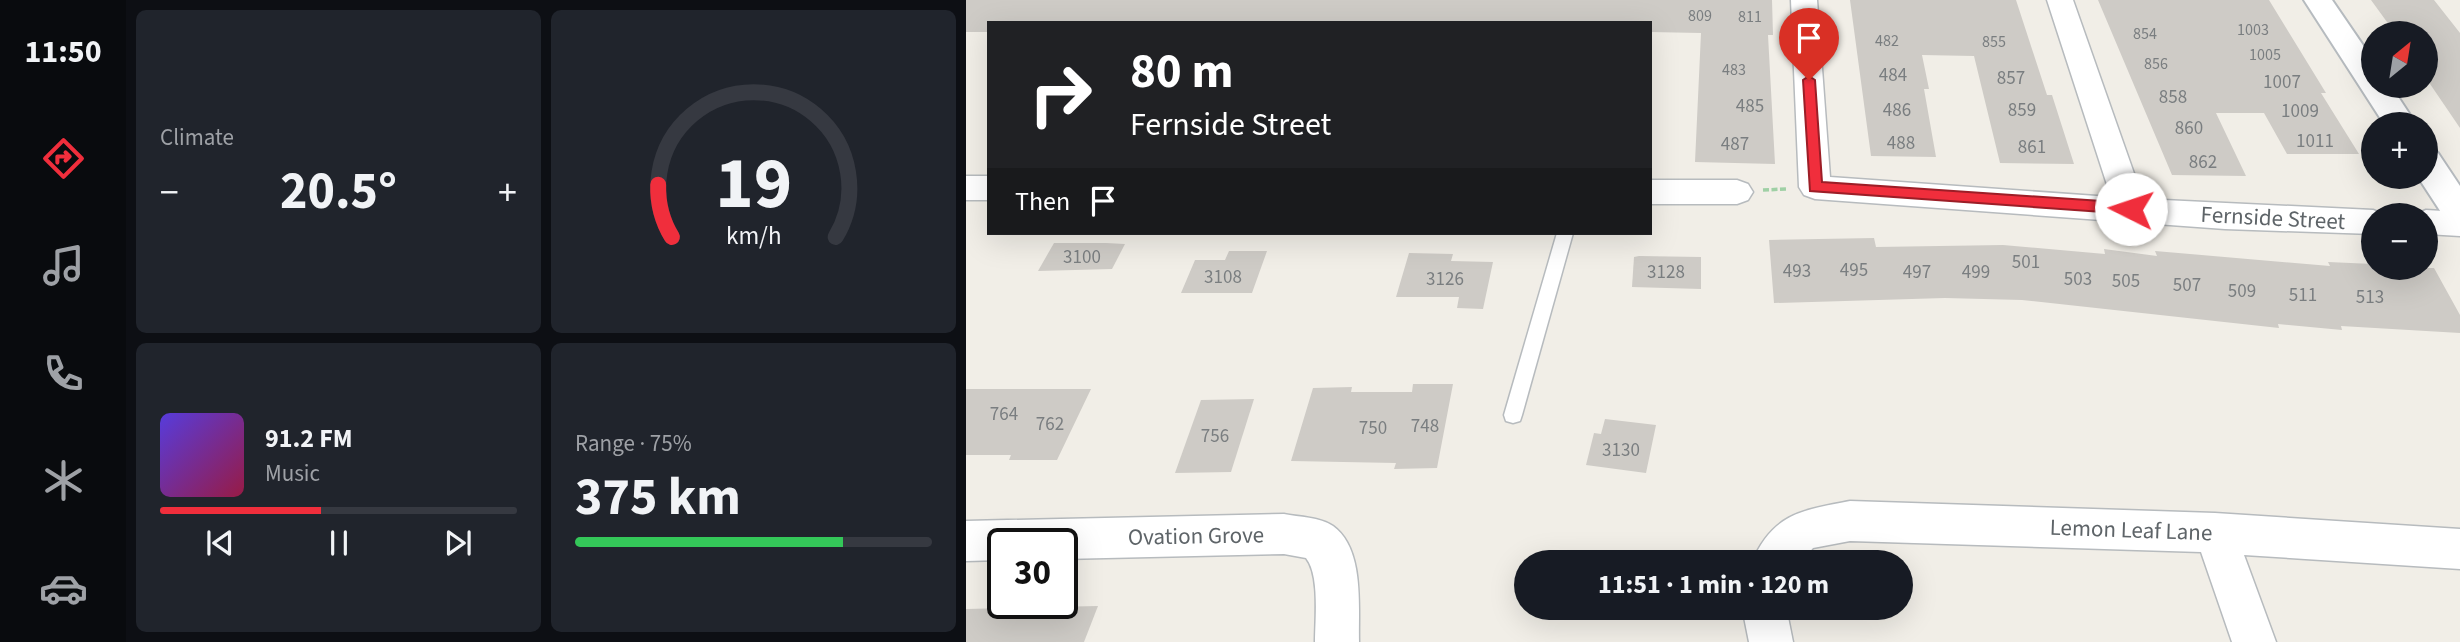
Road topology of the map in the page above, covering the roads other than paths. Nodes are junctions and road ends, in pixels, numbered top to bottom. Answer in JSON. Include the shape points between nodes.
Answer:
{"nodes":[{"id":1,"x":1804,"y":0,"type":"edge"},
{"id":2,"x":2060,"y":0,"type":"edge"},
{"id":3,"x":2318,"y":0,"type":"edge"},
{"id":4,"x":2361,"y":64,"type":"edge"},
{"id":5,"x":2438,"y":180,"type":"edge"},
{"id":6,"x":966,"y":188,"type":"edge"},
{"id":7,"x":987,"y":188,"type":"edge"},
{"id":8,"x":1652,"y":192,"type":"edge"},
{"id":9,"x":1737,"y":192,"type":"road end"},
{"id":10,"x":2131,"y":209,"type":"junction"},
{"id":11,"x":2460,"y":214,"type":"edge"},
{"id":12,"x":2361,"y":222,"type":"edge"},
{"id":13,"x":2438,"y":223,"type":"edge"},
{"id":14,"x":2460,"y":224,"type":"edge"},
{"id":15,"x":1564,"y":235,"type":"edge"},
{"id":16,"x":1513,"y":415,"type":"dead end"},
{"id":17,"x":2215,"y":533,"type":"junction"},
{"id":18,"x":966,"y":541,"type":"edge"},
{"id":19,"x":2460,"y":549,"type":"edge"},
{"id":20,"x":1784,"y":550,"type":"edge"},
{"id":21,"x":1766,"y":620,"type":"edge"},
{"id":22,"x":1337,"y":642,"type":"edge"},
{"id":23,"x":1771,"y":642,"type":"edge"},
{"id":24,"x":2254,"y":642,"type":"edge"}],
"edges":[{"from":1,"to":10,"type":"street","name":"Fernside Street","via":[[1815,187]]},
{"from":2,"to":10,"type":"street"},
{"from":3,"to":4,"type":"street"},
{"from":5,"to":11,"type":"street"},
{"from":6,"to":7,"type":"street"},
{"from":8,"to":9,"type":"street"},
{"from":10,"to":12,"type":"street","name":"Fernside Street"},
{"from":13,"to":14,"type":"street"},
{"from":15,"to":16,"type":"lane"},
{"from":17,"to":19,"type":"street","name":"Lemon Leaf Lane"},
{"from":17,"to":20,"type":"street","name":"Lemon Leaf Lane","via":[[1850,521],[1802,530]]},
{"from":17,"to":24,"type":"street"},
{"from":18,"to":22,"type":"street","name":"Ovation Grove","via":[[1284,534],[1318,540],[1331,556],[1335,576]]},
{"from":21,"to":23,"type":"street"}]}
